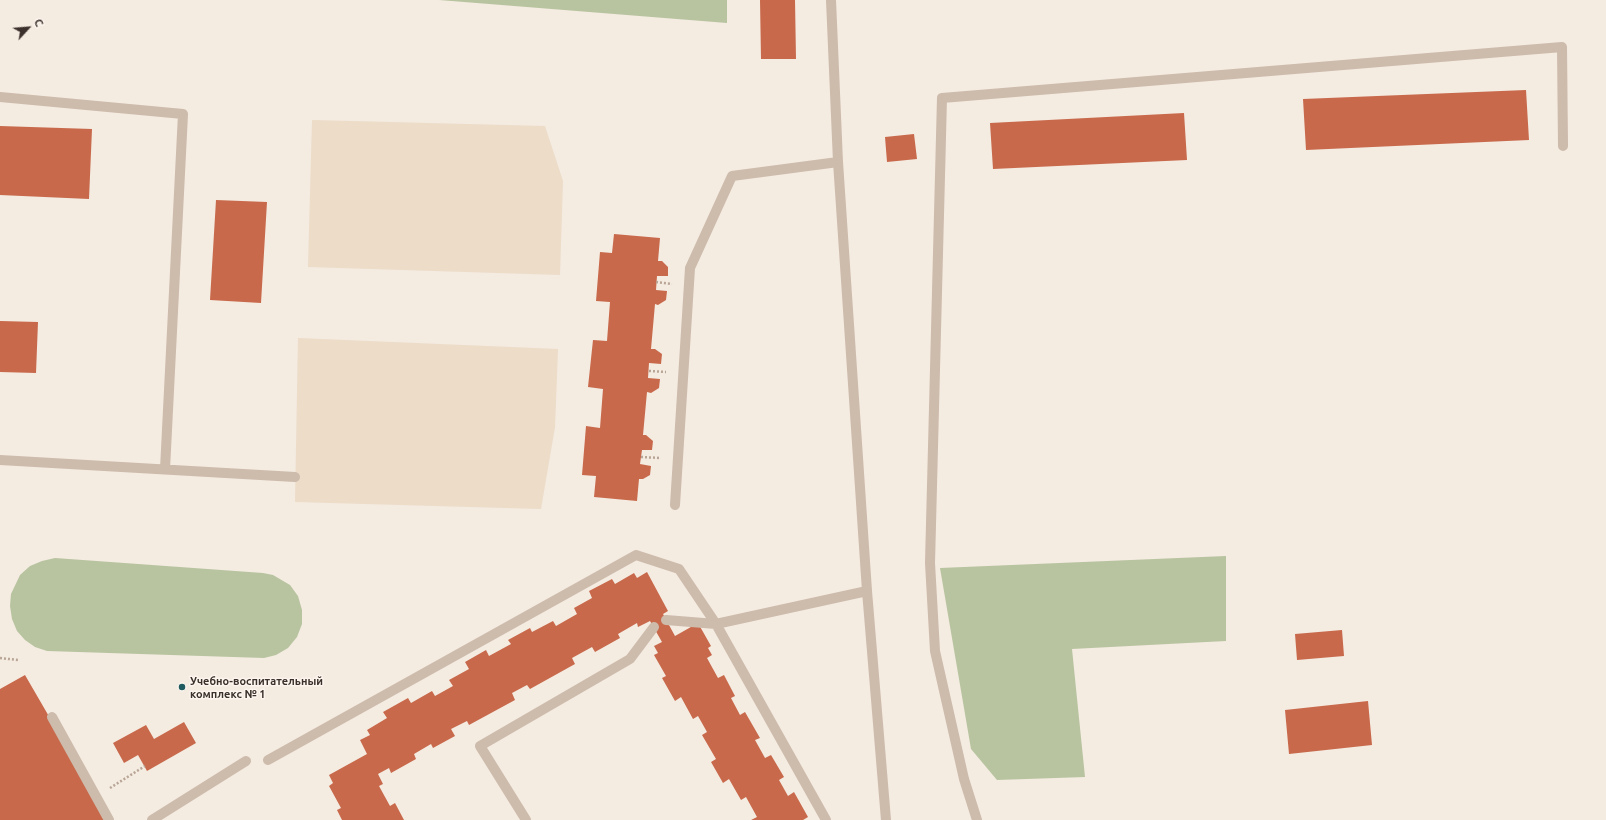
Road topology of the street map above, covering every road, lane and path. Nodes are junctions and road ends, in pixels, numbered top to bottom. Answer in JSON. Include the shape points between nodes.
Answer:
{"nodes":[{"id":1,"x":831,"y":0,"type":"edge"},
{"id":2,"x":0,"y":97,"type":"edge"},
{"id":3,"x":1564,"y":146,"type":"dead end"},
{"id":4,"x":838,"y":162,"type":"junction"},
{"id":5,"x":0,"y":460,"type":"edge"},
{"id":6,"x":165,"y":469,"type":"junction"},
{"id":7,"x":296,"y":477,"type":"dead end"},
{"id":8,"x":675,"y":505,"type":"dead end"},
{"id":9,"x":867,"y":591,"type":"junction"},
{"id":10,"x":666,"y":620,"type":"dead end"},
{"id":11,"x":716,"y":624,"type":"junction"},
{"id":12,"x":654,"y":627,"type":"dead end"},
{"id":13,"x":0,"y":658,"type":"edge"},
{"id":14,"x":18,"y":660,"type":"dead end"},
{"id":15,"x":52,"y":717,"type":"dead end"},
{"id":16,"x":268,"y":760,"type":"dead end"},
{"id":17,"x":246,"y":761,"type":"dead end"},
{"id":18,"x":145,"y":766,"type":"dead end"},
{"id":19,"x":96,"y":797,"type":"junction"},
{"id":20,"x":109,"y":820,"type":"edge"},
{"id":21,"x":151,"y":820,"type":"edge"},
{"id":22,"x":526,"y":820,"type":"edge"},
{"id":23,"x":826,"y":820,"type":"edge"},
{"id":24,"x":886,"y":820,"type":"edge"},
{"id":25,"x":978,"y":820,"type":"edge"}],
"edges":[{"from":1,"to":4,"type":"street"},
{"from":2,"to":6,"type":"street","via":[[184,114]]},
{"from":3,"to":25,"type":"street","via":[[1562,47],[942,98],[931,577],[935,651],[964,779]]},
{"from":4,"to":8,"type":"street","via":[[732,176],[690,268]]},
{"from":4,"to":9,"type":"street"},
{"from":5,"to":6,"type":"street"},
{"from":6,"to":7,"type":"street"},
{"from":9,"to":11,"type":"street"},
{"from":9,"to":24,"type":"street"},
{"from":10,"to":11,"type":"street"},
{"from":11,"to":16,"type":"street","via":[[680,569],[636,554]]},
{"from":11,"to":23,"type":"street"},
{"from":12,"to":22,"type":"street","via":[[630,659],[480,746]]},
{"from":13,"to":14,"type":"path"},
{"from":15,"to":19,"type":"street"},
{"from":17,"to":21,"type":"street"},
{"from":18,"to":19,"type":"path"},
{"from":19,"to":20,"type":"street"}]}
